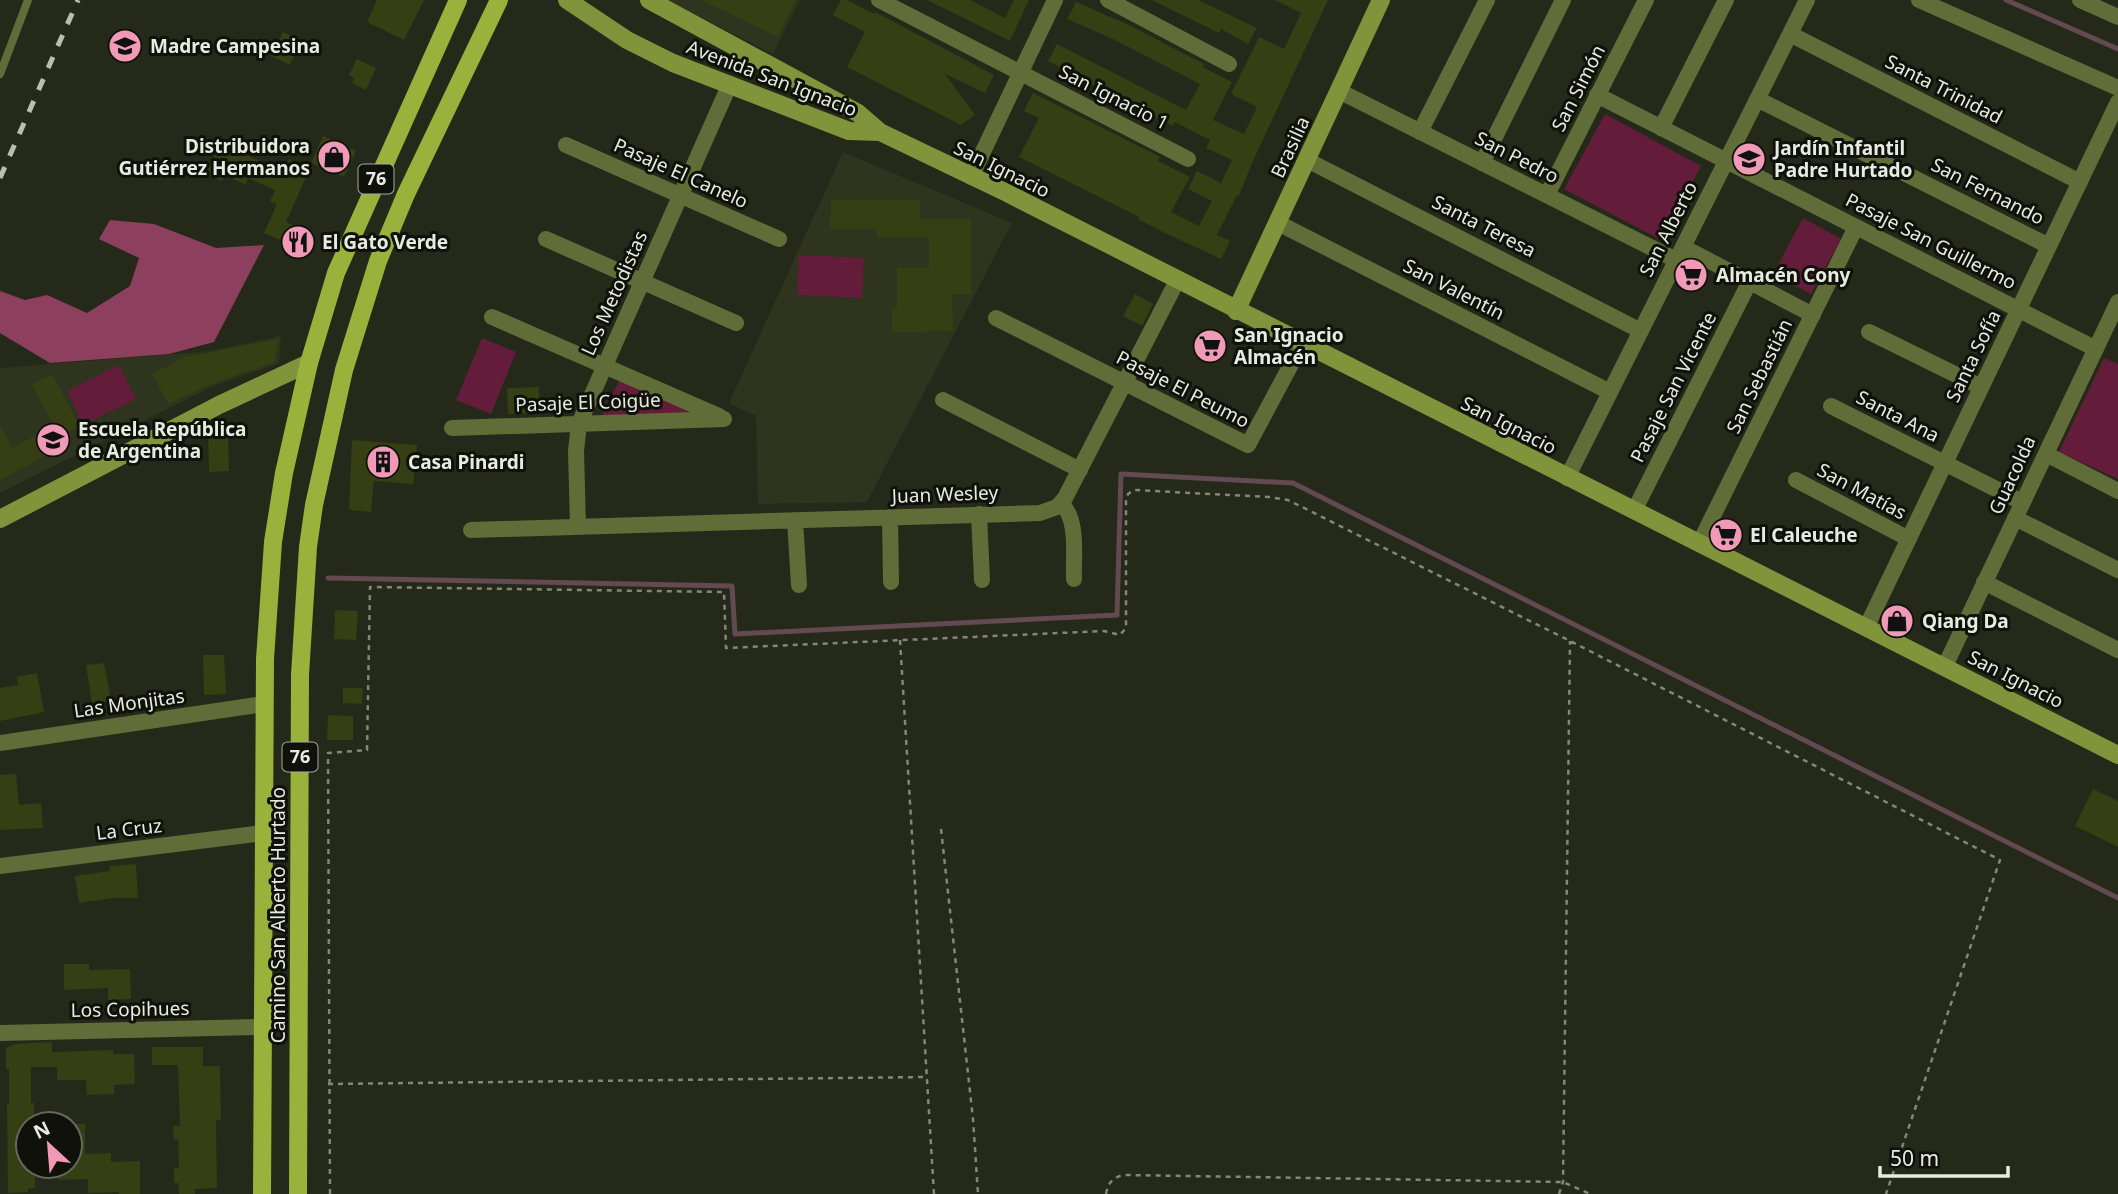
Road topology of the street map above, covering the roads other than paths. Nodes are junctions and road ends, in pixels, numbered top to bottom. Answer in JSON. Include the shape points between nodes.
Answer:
{"nodes":[{"id":1,"x":28,"y":0,"type":"edge"},
{"id":2,"x":458,"y":0,"type":"edge"},
{"id":3,"x":499,"y":0,"type":"edge"},
{"id":4,"x":567,"y":0,"type":"edge"},
{"id":5,"x":649,"y":0,"type":"edge"},
{"id":6,"x":879,"y":0,"type":"edge"},
{"id":7,"x":1055,"y":0,"type":"edge"},
{"id":8,"x":1108,"y":0,"type":"edge"},
{"id":9,"x":1381,"y":0,"type":"edge"},
{"id":10,"x":1487,"y":0,"type":"edge"},
{"id":11,"x":1563,"y":0,"type":"edge"},
{"id":12,"x":1646,"y":0,"type":"edge"},
{"id":13,"x":1726,"y":0,"type":"edge"},
{"id":14,"x":1807,"y":0,"type":"edge"},
{"id":15,"x":1919,"y":0,"type":"edge"},
{"id":16,"x":2080,"y":0,"type":"edge"},
{"id":17,"x":2111,"y":9,"type":"edge"},
{"id":18,"x":1790,"y":34,"type":"junction"},
{"id":19,"x":1229,"y":64,"type":"dead end"},
{"id":20,"x":0,"y":74,"type":"edge"},
{"id":21,"x":1020,"y":74,"type":"junction"},
{"id":22,"x":729,"y":86,"type":"junction"},
{"id":23,"x":2118,"y":88,"type":"edge"},
{"id":24,"x":1339,"y":91,"type":"junction"},
{"id":25,"x":1597,"y":96,"type":"junction"},
{"id":26,"x":1758,"y":99,"type":"junction"},
{"id":27,"x":2118,"y":102,"type":"edge"},
{"id":28,"x":1661,"y":128,"type":"junction"},
{"id":29,"x":880,"y":132,"type":"junction"},
{"id":30,"x":1420,"y":132,"type":"junction"},
{"id":31,"x":566,"y":145,"type":"dead end"},
{"id":32,"x":1188,"y":159,"type":"dead end"},
{"id":33,"x":1307,"y":160,"type":"junction"},
{"id":34,"x":1726,"y":161,"type":"junction"},
{"id":35,"x":1482,"y":163,"type":"junction"},
{"id":36,"x":971,"y":177,"type":"junction"},
{"id":37,"x":2080,"y":182,"type":"junction"},
{"id":38,"x":1547,"y":195,"type":"junction"},
{"id":39,"x":681,"y":196,"type":"junction"},
{"id":40,"x":1278,"y":223,"type":"junction"},
{"id":41,"x":1856,"y":227,"type":"junction"},
{"id":42,"x":546,"y":239,"type":"dead end"},
{"id":43,"x":779,"y":239,"type":"dead end"},
{"id":44,"x":2049,"y":246,"type":"junction"},
{"id":45,"x":1680,"y":253,"type":"junction"},
{"id":46,"x":1177,"y":281,"type":"junction"},
{"id":47,"x":1749,"y":281,"type":"junction"},
{"id":48,"x":643,"y":282,"type":"junction"},
{"id":49,"x":2118,"y":302,"type":"edge"},
{"id":50,"x":2019,"y":310,"type":"junction"},
{"id":51,"x":1236,"y":311,"type":"junction"},
{"id":52,"x":1813,"y":315,"type":"junction"},
{"id":53,"x":492,"y":317,"type":"dead end"},
{"id":54,"x":996,"y":318,"type":"dead end"},
{"id":55,"x":736,"y":323,"type":"dead end"},
{"id":56,"x":1641,"y":331,"type":"junction"},
{"id":57,"x":1869,"y":332,"type":"dead end"},
{"id":58,"x":2111,"y":335,"type":"edge"},
{"id":59,"x":1302,"y":344,"type":"junction"},
{"id":60,"x":2096,"y":349,"type":"junction"},
{"id":61,"x":309,"y":363,"type":"junction"},
{"id":62,"x":605,"y":367,"type":"junction"},
{"id":63,"x":1125,"y":383,"type":"junction"},
{"id":64,"x":1981,"y":387,"type":"junction"},
{"id":65,"x":1610,"y":392,"type":"junction"},
{"id":66,"x":943,"y":400,"type":"dead end"},
{"id":67,"x":1831,"y":406,"type":"dead end"},
{"id":68,"x":579,"y":424,"type":"junction"},
{"id":69,"x":452,"y":428,"type":"dead end"},
{"id":70,"x":2046,"y":454,"type":"junction"},
{"id":71,"x":1945,"y":463,"type":"junction"},
{"id":72,"x":1080,"y":470,"type":"junction"},
{"id":73,"x":1567,"y":478,"type":"junction"},
{"id":74,"x":1796,"y":480,"type":"dead end"},
{"id":75,"x":2118,"y":491,"type":"edge"},
{"id":76,"x":2022,"y":502,"type":"junction"},
{"id":77,"x":1061,"y":503,"type":"junction"},
{"id":78,"x":1634,"y":512,"type":"junction"},
{"id":79,"x":979,"y":514,"type":"junction"},
{"id":80,"x":890,"y":517,"type":"junction"},
{"id":81,"x":2015,"y":518,"type":"junction"},
{"id":82,"x":0,"y":519,"type":"edge"},
{"id":83,"x":795,"y":520,"type":"junction"},
{"id":84,"x":578,"y":526,"type":"junction"},
{"id":85,"x":471,"y":530,"type":"dead end"},
{"id":86,"x":1909,"y":538,"type":"junction"},
{"id":87,"x":1699,"y":544,"type":"junction"},
{"id":88,"x":2118,"y":570,"type":"edge"},
{"id":89,"x":1074,"y":579,"type":"dead end"},
{"id":90,"x":982,"y":580,"type":"dead end"},
{"id":91,"x":891,"y":582,"type":"dead end"},
{"id":92,"x":1984,"y":582,"type":"junction"},
{"id":93,"x":799,"y":585,"type":"dead end"},
{"id":94,"x":1866,"y":628,"type":"junction"},
{"id":95,"x":2118,"y":650,"type":"edge"},
{"id":96,"x":1945,"y":666,"type":"junction"},
{"id":97,"x":264,"y":704,"type":"junction"},
{"id":98,"x":0,"y":743,"type":"edge"},
{"id":99,"x":2118,"y":755,"type":"edge"},
{"id":100,"x":263,"y":833,"type":"junction"},
{"id":101,"x":0,"y":866,"type":"edge"},
{"id":102,"x":261,"y":1027,"type":"junction"},
{"id":103,"x":0,"y":1033,"type":"edge"},
{"id":104,"x":262,"y":1194,"type":"edge"},
{"id":105,"x":298,"y":1194,"type":"edge"}],
"edges":[{"from":1,"to":20,"type":"lane"},
{"from":2,"to":61,"type":"main road","name":"Camino San Alberto Hurtado","number":"76","via":[[336,273]]},
{"from":3,"to":105,"type":"main road","name":"Camino San Alberto Hurtado","number":"76","via":[[406,194],[369,287],[344,370],[314,505],[300,675]]},
{"from":4,"to":22,"type":"main road","name":"Avenida San Ignacio","via":[[647,51]]},
{"from":5,"to":29,"type":"main road","name":"Avenida San Ignacio","via":[[858,113]]},
{"from":6,"to":21,"type":"street","name":"San Ignacio 1"},
{"from":7,"to":21,"type":"street"},
{"from":8,"to":19,"type":"street"},
{"from":9,"to":24,"type":"main road","name":"Brasilia"},
{"from":10,"to":30,"type":"street"},
{"from":11,"to":35,"type":"street"},
{"from":12,"to":25,"type":"street","name":"San Simón"},
{"from":13,"to":28,"type":"street"},
{"from":14,"to":18,"type":"street","name":"San Alberto"},
{"from":15,"to":23,"type":"street"},
{"from":16,"to":17,"type":"street"},
{"from":18,"to":26,"type":"street","name":"San Alberto"},
{"from":18,"to":37,"type":"street","name":"Santa Trinidad"},
{"from":21,"to":32,"type":"street","name":"San Ignacio 1"},
{"from":21,"to":36,"type":"street"},
{"from":22,"to":29,"type":"main road","name":"Avenida San Ignacio","via":[[849,131]]},
{"from":22,"to":39,"type":"street","name":"Los Metodistas"},
{"from":24,"to":30,"type":"street","name":"San Pedro"},
{"from":24,"to":33,"type":"main road","name":"Brasilia"},
{"from":25,"to":28,"type":"street","name":"Pasaje San Guillermo"},
{"from":25,"to":38,"type":"street","name":"San Simón"},
{"from":26,"to":34,"type":"street","name":"San Alberto"},
{"from":26,"to":44,"type":"street","name":"San Fernando"},
{"from":27,"to":37,"type":"street","name":"Santa Sofía"},
{"from":28,"to":34,"type":"street","name":"Pasaje San Guillermo"},
{"from":29,"to":36,"type":"main road","name":"San Ignacio"},
{"from":30,"to":35,"type":"street","name":"San Pedro"},
{"from":31,"to":39,"type":"street","name":"Pasaje El Canelo"},
{"from":33,"to":40,"type":"main road","name":"Brasilia"},
{"from":33,"to":56,"type":"street","name":"Santa Teresa"},
{"from":34,"to":41,"type":"street","name":"Pasaje San Guillermo"},
{"from":34,"to":45,"type":"street","name":"San Alberto"},
{"from":35,"to":38,"type":"street","name":"San Pedro"},
{"from":36,"to":46,"type":"main road","name":"San Ignacio"},
{"from":37,"to":44,"type":"street","name":"Santa Sofía"},
{"from":38,"to":45,"type":"street","name":"San Pedro"},
{"from":39,"to":43,"type":"street","name":"Pasaje El Canelo"},
{"from":39,"to":48,"type":"street","name":"Los Metodistas"},
{"from":40,"to":51,"type":"main road","name":"Brasilia"},
{"from":40,"to":65,"type":"street","name":"San Valentín"},
{"from":41,"to":50,"type":"street","name":"Pasaje San Guillermo"},
{"from":41,"to":52,"type":"street","name":"San Sebastián"},
{"from":42,"to":48,"type":"street"},
{"from":44,"to":50,"type":"street","name":"Santa Sofía"},
{"from":45,"to":47,"type":"street","name":"San Pedro"},
{"from":45,"to":56,"type":"street","name":"San Alberto"},
{"from":46,"to":51,"type":"main road","name":"San Ignacio"},
{"from":46,"to":63,"type":"street"},
{"from":47,"to":52,"type":"street","name":"San Pedro"},
{"from":47,"to":78,"type":"street","name":"Pasaje San Vicente"},
{"from":48,"to":55,"type":"street"},
{"from":48,"to":62,"type":"street","name":"Los Metodistas"},
{"from":49,"to":58,"type":"street","name":"Guacolda"},
{"from":50,"to":60,"type":"street","name":"Pasaje San Guillermo"},
{"from":50,"to":64,"type":"street","name":"Santa Sofía"},
{"from":51,"to":59,"type":"main road","name":"San Ignacio"},
{"from":52,"to":87,"type":"street","name":"San Sebastián"},
{"from":53,"to":62,"type":"street"},
{"from":54,"to":63,"type":"street","name":"Pasaje El Peumo"},
{"from":56,"to":65,"type":"street","name":"San Alberto"},
{"from":57,"to":64,"type":"street"},
{"from":58,"to":60,"type":"street","name":"Guacolda"},
{"from":59,"to":63,"type":"street","name":"Pasaje El Peumo","via":[[1248,445]]},
{"from":59,"to":73,"type":"main road","name":"San Ignacio"},
{"from":60,"to":70,"type":"street","name":"Guacolda"},
{"from":61,"to":82,"type":"main road"},
{"from":61,"to":97,"type":"main road","name":"Camino San Alberto Hurtado","number":"76","via":[[273,542]]},
{"from":62,"to":68,"type":"street","name":"Los Metodistas"},
{"from":62,"to":68,"type":"street","name":"Pasaje El Coigüe","via":[[724,419]]},
{"from":63,"to":72,"type":"street"},
{"from":64,"to":71,"type":"street","name":"Santa Sofía"},
{"from":65,"to":73,"type":"street","name":"San Alberto"},
{"from":66,"to":72,"type":"street"},
{"from":67,"to":71,"type":"street","name":"Santa Ana"},
{"from":68,"to":69,"type":"street","name":"Pasaje El Coigüe"},
{"from":68,"to":84,"type":"street","name":"Los Metodistas"},
{"from":70,"to":75,"type":"street"},
{"from":70,"to":76,"type":"street","name":"Guacolda"},
{"from":71,"to":76,"type":"street","name":"Santa Ana"},
{"from":71,"to":86,"type":"street","name":"Santa Sofía"},
{"from":72,"to":77,"type":"street"},
{"from":73,"to":78,"type":"main road","name":"San Ignacio"},
{"from":74,"to":86,"type":"street","name":"San Matías"},
{"from":76,"to":81,"type":"street","name":"Guacolda"},
{"from":77,"to":79,"type":"street","name":"Juan Wesley","via":[[1040,513]]},
{"from":77,"to":89,"type":"street","via":[[1072,523]]},
{"from":78,"to":87,"type":"main road","name":"San Ignacio"},
{"from":79,"to":80,"type":"street","name":"Juan Wesley"},
{"from":79,"to":90,"type":"street"},
{"from":80,"to":83,"type":"street","name":"Juan Wesley"},
{"from":80,"to":91,"type":"street"},
{"from":81,"to":88,"type":"street"},
{"from":81,"to":92,"type":"street","name":"Guacolda"},
{"from":83,"to":84,"type":"street","name":"Juan Wesley"},
{"from":83,"to":93,"type":"street"},
{"from":84,"to":85,"type":"street","name":"Juan Wesley"},
{"from":86,"to":94,"type":"street","name":"Santa Sofía"},
{"from":87,"to":94,"type":"main road","name":"San Ignacio"},
{"from":92,"to":95,"type":"street"},
{"from":92,"to":96,"type":"street","name":"Guacolda"},
{"from":94,"to":96,"type":"main road","name":"San Ignacio"},
{"from":96,"to":99,"type":"main road","name":"San Ignacio"},
{"from":97,"to":98,"type":"street","name":"Las Monjitas"},
{"from":97,"to":100,"type":"main road","name":"Camino San Alberto Hurtado","number":"76"},
{"from":100,"to":101,"type":"street","name":"La Cruz"},
{"from":100,"to":102,"type":"main road","name":"Camino San Alberto Hurtado","number":"76"},
{"from":102,"to":103,"type":"street","name":"Los Copihues"},
{"from":102,"to":104,"type":"main road","name":"Camino San Alberto Hurtado","number":"76"}]}
